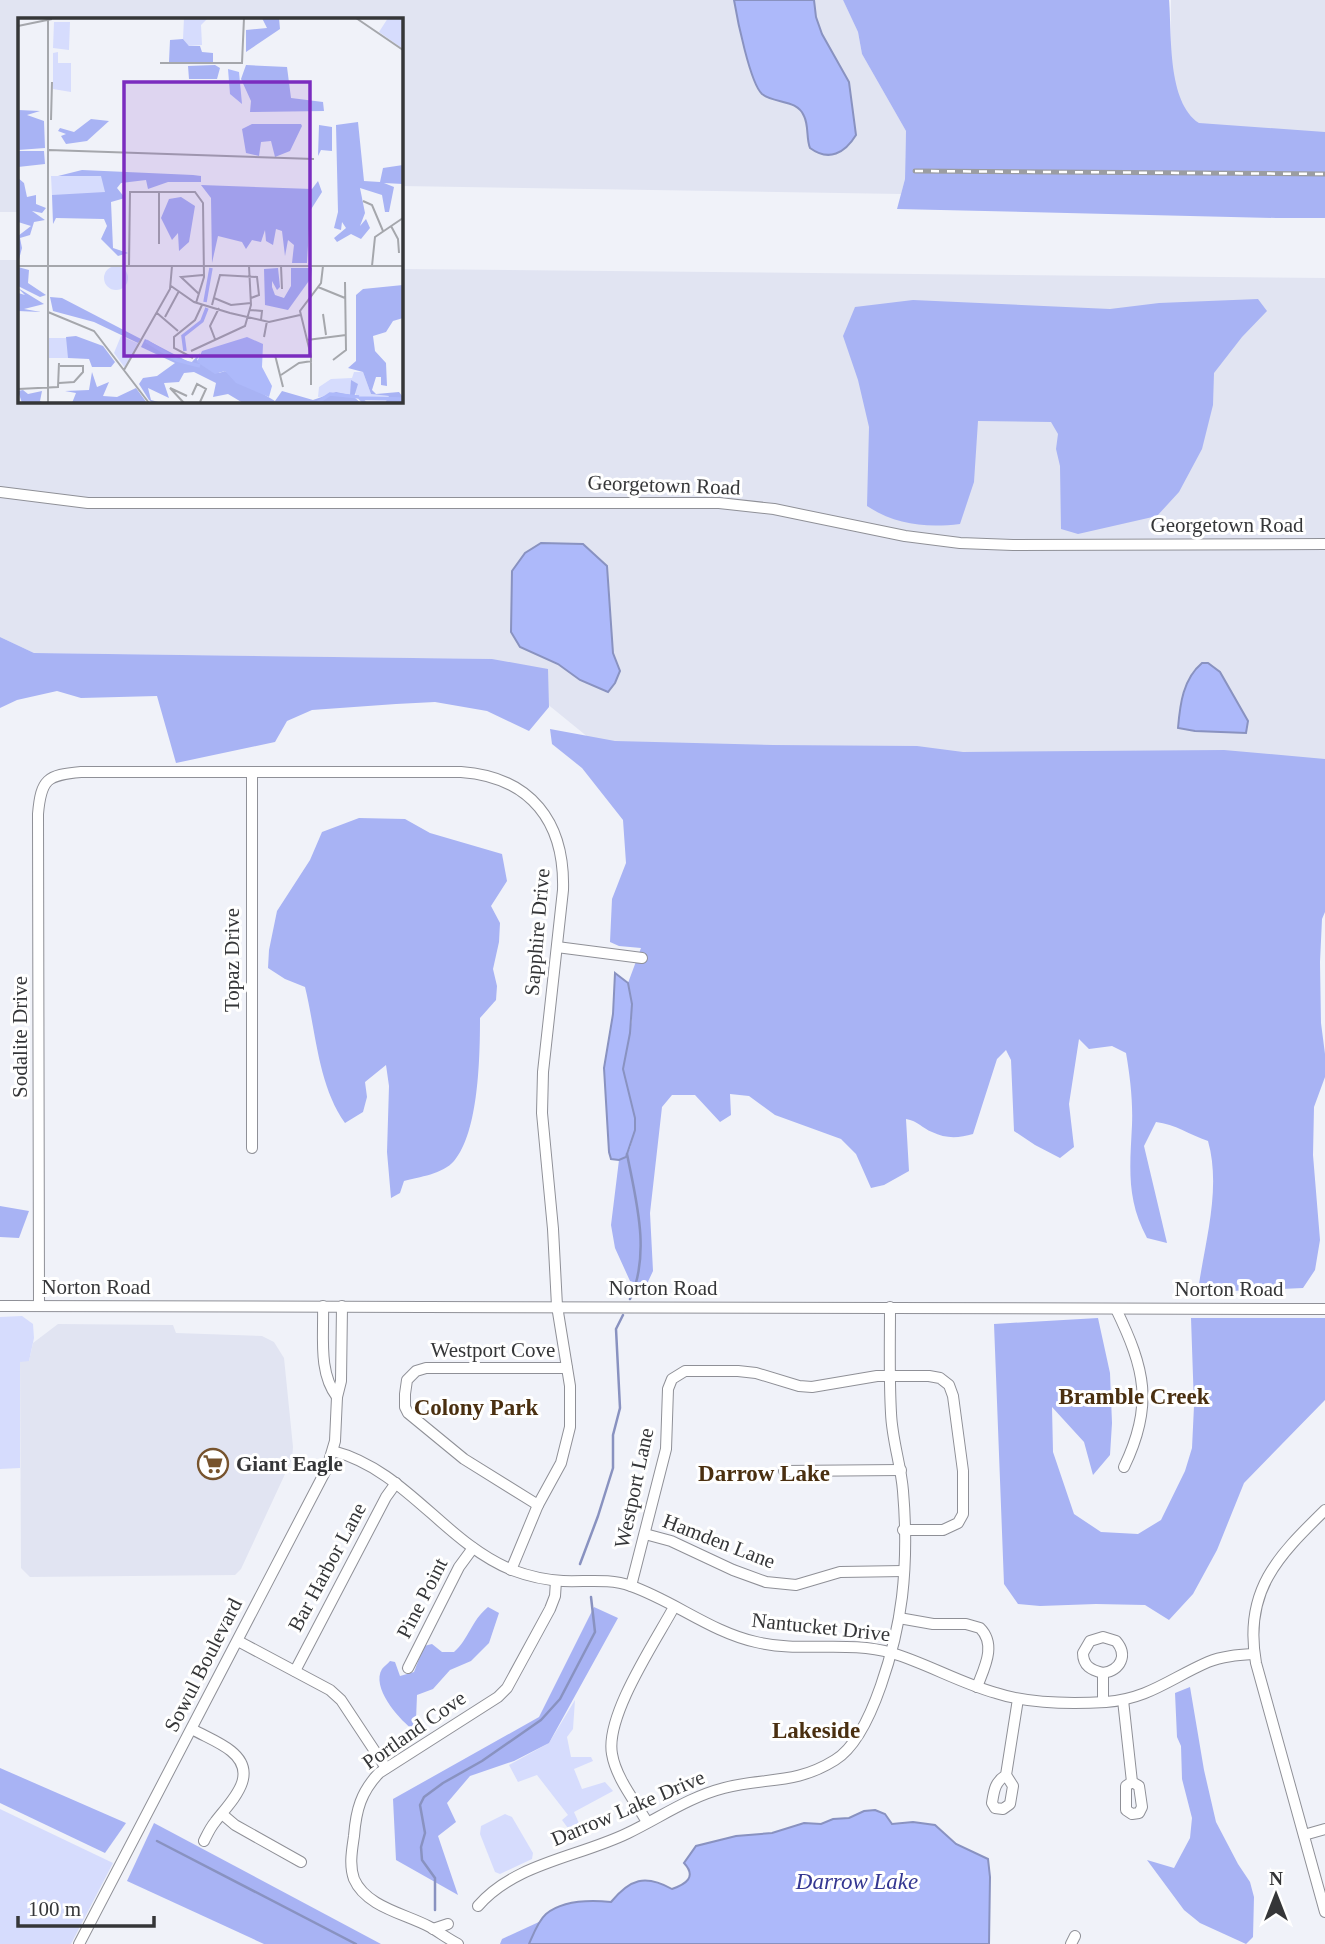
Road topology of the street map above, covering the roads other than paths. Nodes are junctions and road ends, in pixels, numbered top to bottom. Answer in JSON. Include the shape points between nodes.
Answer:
{"nodes":[{"id":1,"x":0,"y":492,"type":"edge"},
{"id":2,"x":1325,"y":544,"type":"edge"},
{"id":3,"x":252,"y":772,"type":"junction"},
{"id":4,"x":56,"y":775,"type":"joint"},
{"id":5,"x":557,"y":947,"type":"junction"},
{"id":6,"x":642,"y":958,"type":"dead end"},
{"id":7,"x":252,"y":1148,"type":"dead end"},
{"id":8,"x":0,"y":1306,"type":"edge"},
{"id":9,"x":39,"y":1306,"type":"junction"},
{"id":10,"x":323,"y":1306,"type":"junction"},
{"id":11,"x":342,"y":1306,"type":"junction"},
{"id":12,"x":556,"y":1306,"type":"junction"},
{"id":13,"x":890,"y":1307,"type":"junction"},
{"id":14,"x":1116,"y":1309,"type":"junction"},
{"id":15,"x":1325,"y":1309,"type":"edge"},
{"id":16,"x":567,"y":1368,"type":"junction"},
{"id":17,"x":890,"y":1375,"type":"junction"},
{"id":18,"x":337,"y":1397,"type":"junction"},
{"id":19,"x":333,"y":1451,"type":"junction"},
{"id":20,"x":1124,"y":1467,"type":"dead end"},
{"id":21,"x":901,"y":1470,"type":"junction"},
{"id":22,"x":784,"y":1471,"type":"dead end"},
{"id":23,"x":397,"y":1483,"type":"junction"},
{"id":24,"x":538,"y":1505,"type":"junction"},
{"id":25,"x":1325,"y":1510,"type":"edge"},
{"id":26,"x":903,"y":1530,"type":"junction"},
{"id":27,"x":645,"y":1534,"type":"junction"},
{"id":28,"x":473,"y":1548,"type":"junction"},
{"id":29,"x":512,"y":1570,"type":"junction"},
{"id":30,"x":904,"y":1571,"type":"junction"},
{"id":31,"x":556,"y":1580,"type":"junction"},
{"id":32,"x":631,"y":1586,"type":"junction"},
{"id":33,"x":674,"y":1607,"type":"junction"},
{"id":34,"x":899,"y":1618,"type":"junction"},
{"id":35,"x":238,"y":1641,"type":"junction"},
{"id":36,"x":890,"y":1653,"type":"junction"},
{"id":37,"x":1254,"y":1654,"type":"junction"},
{"id":38,"x":408,"y":1668,"type":"dead end"},
{"id":39,"x":295,"y":1671,"type":"junction"},
{"id":40,"x":1103,"y":1673,"type":"dead end"},
{"id":41,"x":976,"y":1687,"type":"junction"},
{"id":42,"x":1018,"y":1699,"type":"junction"},
{"id":43,"x":1123,"y":1700,"type":"junction"},
{"id":44,"x":1103,"y":1702,"type":"junction"},
{"id":45,"x":192,"y":1730,"type":"junction"},
{"id":46,"x":386,"y":1768,"type":"junction"},
{"id":47,"x":1006,"y":1775,"type":"dead end"},
{"id":48,"x":1132,"y":1782,"type":"dead end"},
{"id":49,"x":222,"y":1814,"type":"junction"},
{"id":50,"x":647,"y":1822,"type":"junction"},
{"id":51,"x":1325,"y":1829,"type":"edge"},
{"id":52,"x":1304,"y":1835,"type":"junction"},
{"id":53,"x":204,"y":1841,"type":"dead end"},
{"id":54,"x":301,"y":1862,"type":"dead end"},
{"id":55,"x":478,"y":1906,"type":"dead end"},
{"id":56,"x":1325,"y":1912,"type":"edge"},
{"id":57,"x":448,"y":1924,"type":"dead end"},
{"id":58,"x":433,"y":1929,"type":"junction"},
{"id":59,"x":79,"y":1944,"type":"edge"},
{"id":60,"x":458,"y":1944,"type":"edge"}],
"edges":[{"from":1,"to":2,"type":"street","name":"Georgetown Road","via":[[110,503],[710,503],[774,509],[960,543]]},
{"from":3,"to":4,"type":"street","name":"Sapphire Drive"},
{"from":3,"to":5,"type":"street","name":"Sapphire Drive","via":[[461,772],[508,782],[531,799],[556,836],[564,877]]},
{"from":3,"to":7,"type":"street","name":"Topaz Drive"},
{"from":4,"to":9,"type":"street","name":"Sodalite Drive","via":[[41,789],[38,814]]},
{"from":5,"to":6,"type":"street"},
{"from":5,"to":12,"type":"street","name":"Sapphire Drive","via":[[542,1099]]},
{"from":8,"to":9,"type":"street","name":"Norton Road"},
{"from":9,"to":10,"type":"street","name":"Norton Road"},
{"from":10,"to":11,"type":"street","name":"Norton Road"},
{"from":10,"to":18,"type":"street","name":"Sowul Boulevard","via":[[326,1376]]},
{"from":11,"to":12,"type":"street","name":"Norton Road"},
{"from":11,"to":18,"type":"street","name":"Sowul Boulevard"},
{"from":12,"to":13,"type":"street","name":"Norton Road"},
{"from":12,"to":16,"type":"street","name":"Sapphire Drive"},
{"from":13,"to":14,"type":"street","name":"Norton Road"},
{"from":13,"to":17,"type":"street","name":"Darrow Lake Drive"},
{"from":14,"to":15,"type":"street","name":"Norton Road"},
{"from":14,"to":20,"type":"street","via":[[1140,1364],[1143,1389],[1140,1429]]},
{"from":16,"to":24,"type":"street","name":"Sapphire Drive","via":[[567,1446]]},
{"from":16,"to":24,"type":"street","name":"Westport Cove","via":[[426,1368],[412,1373],[405,1384],[405,1407],[412,1416],[464,1459]]},
{"from":17,"to":21,"type":"street","name":"Darrow Lake Drive","via":[[891,1416]]},
{"from":17,"to":26,"type":"street","via":[[935,1376],[952,1390],[963,1471],[963,1514],[958,1523],[949,1529]]},
{"from":17,"to":27,"type":"street","name":"Westport Lane","via":[[812,1387],[756,1373],[691,1371],[676,1375],[670,1383],[666,1449]]},
{"from":18,"to":19,"type":"street","name":"Sowul Boulevard"},
{"from":19,"to":23,"type":"street","name":"Nantucket Drive","via":[[370,1464]]},
{"from":19,"to":35,"type":"street","name":"Sowul Boulevard"},
{"from":21,"to":22,"type":"street"},
{"from":21,"to":26,"type":"street","name":"Darrow Lake Drive"},
{"from":23,"to":28,"type":"street","name":"Nantucket Drive"},
{"from":23,"to":39,"type":"street","name":"Bar Harbor Lane"},
{"from":24,"to":29,"type":"street","name":"Sapphire Drive"},
{"from":25,"to":37,"type":"street","via":[[1280,1555],[1265,1580],[1255,1613]]},
{"from":26,"to":30,"type":"street","name":"Darrow Lake Drive"},
{"from":27,"to":30,"type":"street","name":"Hamden Lane","via":[[766,1582],[796,1585],[841,1572]]},
{"from":27,"to":32,"type":"street","name":"Westport Lane"},
{"from":28,"to":29,"type":"street","name":"Nantucket Drive"},
{"from":28,"to":38,"type":"street","name":"Pine Point"},
{"from":29,"to":31,"type":"street","name":"Nantucket Drive"},
{"from":30,"to":34,"type":"street","name":"Darrow Lake Drive"},
{"from":31,"to":32,"type":"street","name":"Nantucket Drive","via":[[603,1580]]},
{"from":31,"to":46,"type":"street","name":"Portland Cove","via":[[550,1609],[507,1688]]},
{"from":32,"to":33,"type":"street","name":"Nantucket Drive"},
{"from":33,"to":36,"type":"street","name":"Nantucket Drive","via":[[758,1643]]},
{"from":33,"to":50,"type":"street","via":[[621,1705],[611,1734],[612,1756]]},
{"from":34,"to":36,"type":"street","name":"Darrow Lake Drive"},
{"from":34,"to":41,"type":"street","via":[[981,1628],[988,1640],[988,1653]]},
{"from":35,"to":39,"type":"street"},
{"from":35,"to":45,"type":"street","name":"Sowul Boulevard"},
{"from":36,"to":41,"type":"street","name":"Nantucket Drive"},
{"from":36,"to":50,"type":"street","name":"Darrow Lake Drive","via":[[867,1720],[839,1758],[795,1778],[722,1788]]},
{"from":37,"to":43,"type":"street","name":"Nantucket Drive","via":[[1216,1659],[1162,1687]]},
{"from":37,"to":52,"type":"street"},
{"from":39,"to":46,"type":"street","via":[[341,1700]]},
{"from":40,"to":44,"type":"street"},
{"from":41,"to":42,"type":"street","name":"Nantucket Drive"},
{"from":42,"to":44,"type":"street","name":"Nantucket Drive"},
{"from":42,"to":47,"type":"street"},
{"from":43,"to":44,"type":"street","name":"Nantucket Drive"},
{"from":43,"to":48,"type":"street"},
{"from":45,"to":49,"type":"street","via":[[229,1749],[242,1769],[239,1792]]},
{"from":45,"to":59,"type":"street","name":"Sowul Boulevard"},
{"from":46,"to":58,"type":"street","name":"Portland Cove","via":[[360,1797],[353,1876],[369,1897]]},
{"from":49,"to":53,"type":"street"},
{"from":49,"to":54,"type":"street"},
{"from":50,"to":55,"type":"street","name":"Darrow Lake Drive","via":[[521,1874],[496,1888]]},
{"from":51,"to":52,"type":"street"},
{"from":52,"to":56,"type":"street"},
{"from":57,"to":58,"type":"street"},
{"from":58,"to":60,"type":"street","name":"Portland Cove"}]}
